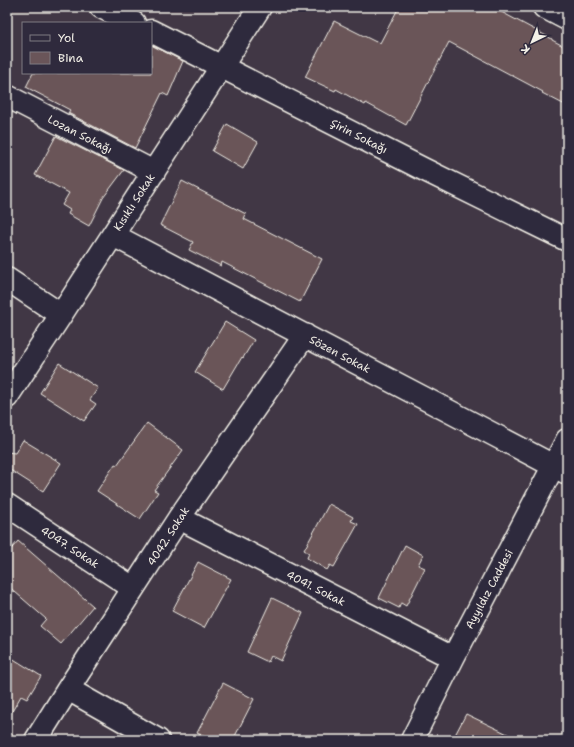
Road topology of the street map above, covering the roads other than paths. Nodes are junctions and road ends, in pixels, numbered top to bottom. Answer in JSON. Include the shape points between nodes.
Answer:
{"nodes":[{"id":1,"x":102,"y":7,"type":"edge"},
{"id":2,"x":260,"y":7,"type":"edge"},
{"id":3,"x":544,"y":7,"type":"edge"},
{"id":4,"x":567,"y":19,"type":"edge"},
{"id":5,"x":132,"y":22,"type":"edge"},
{"id":6,"x":152,"y":32,"type":"edge"},
{"id":7,"x":222,"y":67,"type":"junction"},
{"id":8,"x":7,"y":96,"type":"edge"},
{"id":9,"x":154,"y":172,"type":"junction"},
{"id":10,"x":113,"y":235,"type":"junction"},
{"id":11,"x":567,"y":240,"type":"edge"},
{"id":12,"x":7,"y":279,"type":"edge"},
{"id":13,"x":61,"y":315,"type":"junction"},
{"id":14,"x":305,"y":335,"type":"junction"},
{"id":15,"x":7,"y":397,"type":"edge"},
{"id":16,"x":567,"y":440,"type":"edge"},
{"id":17,"x":560,"y":469,"type":"edge"},
{"id":18,"x":7,"y":505,"type":"edge"},
{"id":19,"x":179,"y":518,"type":"junction"},
{"id":20,"x":133,"y":588,"type":"junction"},
{"id":21,"x":453,"y":658,"type":"junction"},
{"id":22,"x":68,"y":689,"type":"junction"},
{"id":23,"x":36,"y":740,"type":"edge"},
{"id":24,"x":158,"y":740,"type":"edge"},
{"id":25,"x":412,"y":740,"type":"edge"}],
"edges":[{"from":1,"to":5,"type":"street"},
{"from":2,"to":7,"type":"street","name":"Kısıklı Sokak"},
{"from":3,"to":4,"type":"street"},
{"from":6,"to":7,"type":"street","name":"Şirin Sokağı"},
{"from":7,"to":9,"type":"street","name":"Kısıklı Sokak"},
{"from":7,"to":11,"type":"street","name":"Şirin Sokağı"},
{"from":8,"to":9,"type":"street","name":"Lozan Sokağı"},
{"from":9,"to":10,"type":"street","name":"Kısıklı Sokak"},
{"from":10,"to":13,"type":"street","name":"Kısıklı Sokak"},
{"from":10,"to":14,"type":"street","name":"Sözen Sokak"},
{"from":12,"to":13,"type":"street"},
{"from":13,"to":15,"type":"street","name":"Kısıklı Sokak"},
{"from":14,"to":17,"type":"street","name":"Sözen Sokak"},
{"from":14,"to":19,"type":"street","name":"4042. Sokak"},
{"from":16,"to":17,"type":"street","name":"Ayyıldız Caddesi"},
{"from":17,"to":21,"type":"street","name":"Ayyıldız Caddesi"},
{"from":18,"to":20,"type":"street","name":"4047. Sokak"},
{"from":19,"to":20,"type":"street","name":"4042. Sokak"},
{"from":19,"to":21,"type":"street","name":"4041. Sokak"},
{"from":20,"to":22,"type":"street","name":"4042. Sokak"},
{"from":21,"to":25,"type":"street","name":"Ayyıldız Caddesi"},
{"from":22,"to":23,"type":"street","name":"4042. Sokak"},
{"from":22,"to":24,"type":"street"}]}
